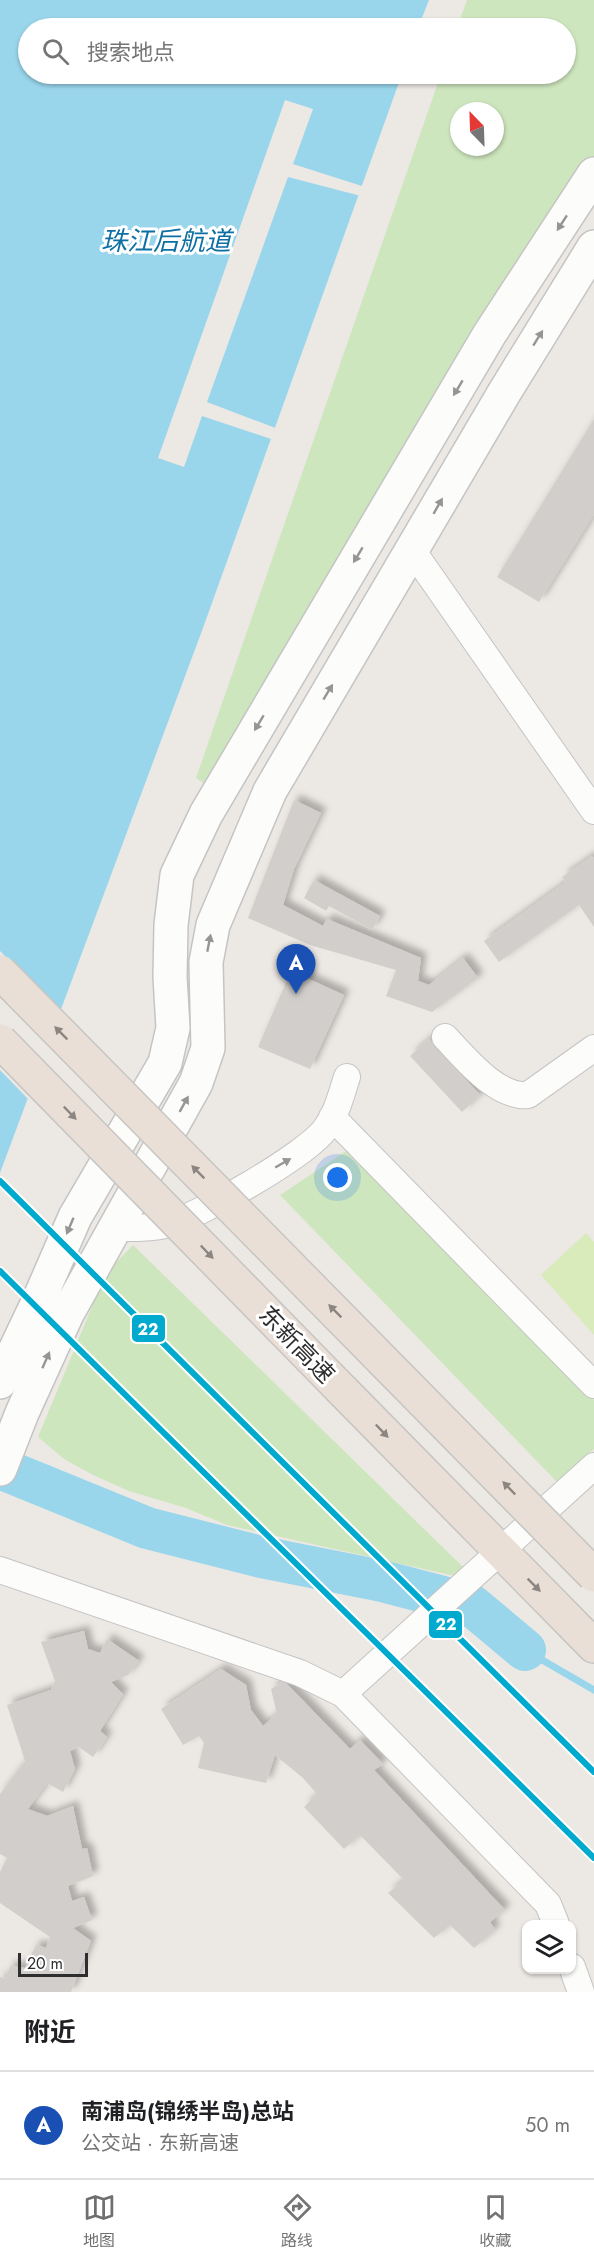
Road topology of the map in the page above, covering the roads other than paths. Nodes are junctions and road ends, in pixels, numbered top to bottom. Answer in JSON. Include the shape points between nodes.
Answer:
{"nodes":[{"id":1,"x":594,"y":174,"type":"edge"},
{"id":2,"x":594,"y":248,"type":"edge"},
{"id":3,"x":412,"y":550,"type":"junction"},
{"id":4,"x":594,"y":811,"type":"edge"},
{"id":5,"x":0,"y":972,"type":"edge"},
{"id":6,"x":445,"y":1037,"type":"dead end"},
{"id":7,"x":0,"y":1041,"type":"edge"},
{"id":8,"x":594,"y":1048,"type":"edge"},
{"id":9,"x":347,"y":1077,"type":"dead end"},
{"id":10,"x":332,"y":1117,"type":"junction"},
{"id":11,"x":114,"y":1228,"type":"junction"},
{"id":12,"x":0,"y":1382,"type":"edge"},
{"id":13,"x":594,"y":1385,"type":"edge"},
{"id":14,"x":594,"y":1466,"type":"edge"},
{"id":15,"x":0,"y":1469,"type":"edge"},
{"id":16,"x":0,"y":1570,"type":"edge"},
{"id":17,"x":594,"y":1575,"type":"edge"},
{"id":18,"x":594,"y":1646,"type":"edge"},
{"id":19,"x":343,"y":1694,"type":"junction"},
{"id":20,"x":554,"y":1920,"type":"edge"},
{"id":21,"x":575,"y":1974,"type":"edge"},
{"id":22,"x":581,"y":1992,"type":"edge"}],
"edges":[{"from":1,"to":12,"type":"street","one_way":true,"via":[[489,336],[206,814],[177,875],[171,924],[173,1028],[165,1063],[75,1217]]},
{"from":3,"to":2,"type":"street","one_way":true},
{"from":3,"to":4,"type":"street"},
{"from":11,"to":3,"type":"street","one_way":true,"via":[[196,1083],[208,1047],[206,962],[213,925],[270,791]]},
{"from":17,"to":5,"type":"highway","name":"东新高速","one_way":true,"bridge":true},
{"from":6,"to":8,"type":"street","via":[[485,1077],[517,1096],[528,1095]]},
{"from":7,"to":18,"type":"highway","name":"东新高速","one_way":true,"bridge":true},
{"from":9,"to":10,"type":"street"},
{"from":11,"to":10,"type":"street","one_way":true,"via":[[167,1225],[197,1212],[292,1159],[325,1130]]},
{"from":10,"to":13,"type":"street"},
{"from":15,"to":11,"type":"street","one_way":true,"via":[[67,1314]]},
{"from":14,"to":19,"type":"street"},
{"from":16,"to":19,"type":"street","via":[[300,1673]]},
{"from":19,"to":20,"type":"street","via":[[548,1904]]},
{"from":21,"to":22,"type":"street"}]}
